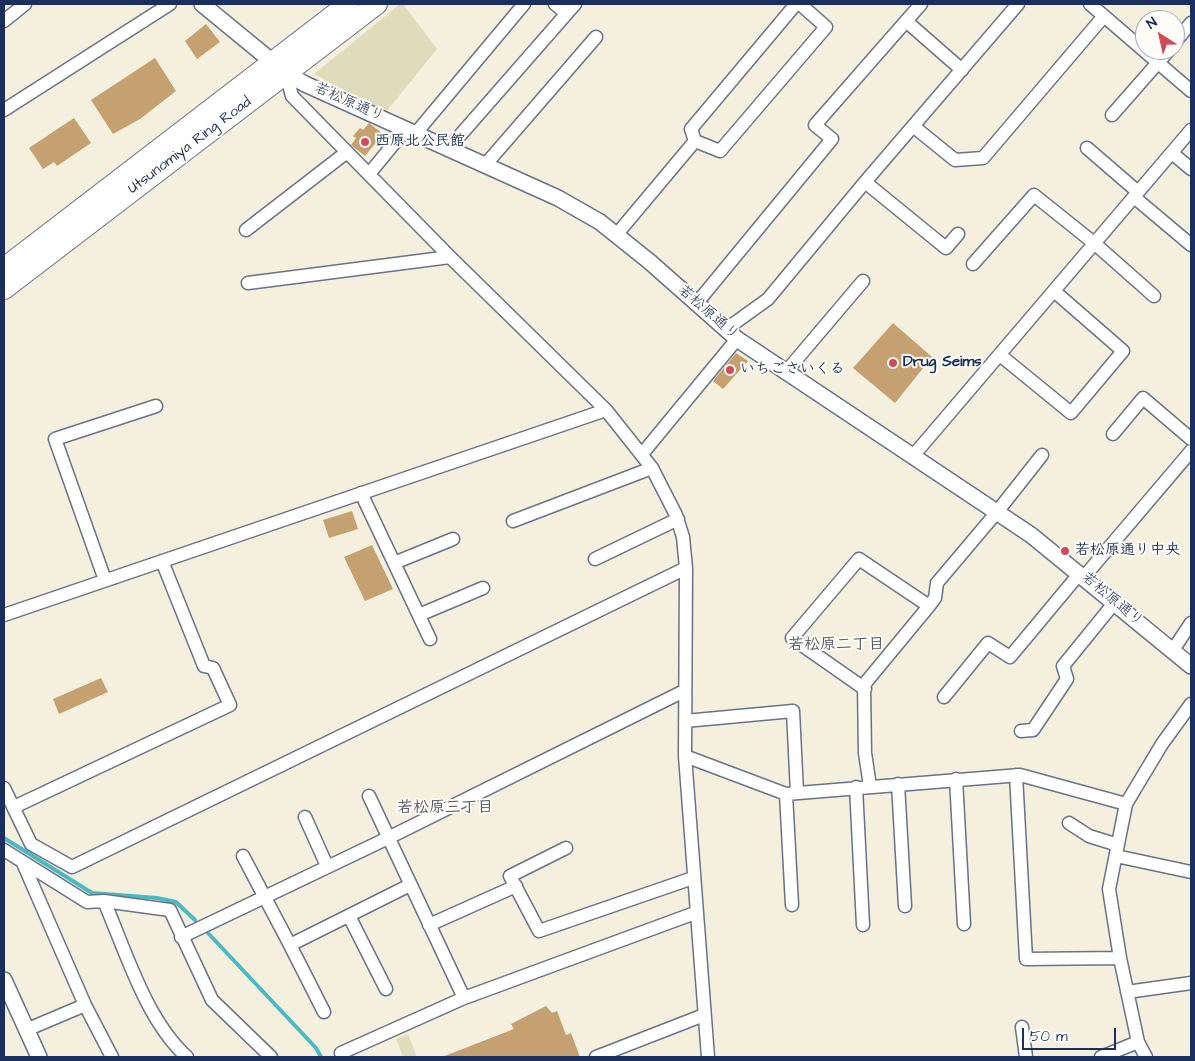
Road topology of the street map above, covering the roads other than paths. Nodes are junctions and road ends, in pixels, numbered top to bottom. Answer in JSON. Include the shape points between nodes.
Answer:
{"nodes":[{"id":1,"x":25,"y":4,"type":"edge"},
{"id":2,"x":170,"y":4,"type":"edge"},
{"id":3,"x":202,"y":4,"type":"edge"},
{"id":4,"x":348,"y":4,"type":"edge"},
{"id":5,"x":377,"y":4,"type":"edge"},
{"id":6,"x":524,"y":4,"type":"edge"},
{"id":7,"x":555,"y":4,"type":"edge"},
{"id":8,"x":796,"y":4,"type":"edge"},
{"id":9,"x":800,"y":4,"type":"edge"},
{"id":10,"x":921,"y":4,"type":"edge"},
{"id":11,"x":1018,"y":4,"type":"edge"},
{"id":12,"x":1090,"y":4,"type":"edge"},
{"id":13,"x":570,"y":9,"type":"edge"},
{"id":14,"x":1104,"y":16,"type":"junction"},
{"id":15,"x":906,"y":21,"type":"junction"},
{"id":16,"x":4,"y":22,"type":"edge"},
{"id":17,"x":596,"y":37,"type":"dead end"},
{"id":18,"x":1158,"y":62,"type":"junction"},
{"id":19,"x":280,"y":67,"type":"junction"},
{"id":20,"x":962,"y":70,"type":"junction"},
{"id":21,"x":1191,"y":91,"type":"edge"},
{"id":22,"x":4,"y":110,"type":"edge"},
{"id":23,"x":1112,"y":115,"type":"dead end"},
{"id":24,"x":913,"y":126,"type":"junction"},
{"id":25,"x":1191,"y":130,"type":"edge"},
{"id":26,"x":411,"y":131,"type":"junction"},
{"id":27,"x":695,"y":141,"type":"junction"},
{"id":28,"x":449,"y":148,"type":"junction"},
{"id":29,"x":1086,"y":148,"type":"dead end"},
{"id":30,"x":347,"y":152,"type":"junction"},
{"id":31,"x":1172,"y":153,"type":"junction"},
{"id":32,"x":486,"y":164,"type":"junction"},
{"id":33,"x":1191,"y":169,"type":"edge"},
{"id":34,"x":369,"y":174,"type":"junction"},
{"id":35,"x":865,"y":182,"type":"junction"},
{"id":36,"x":1136,"y":195,"type":"junction"},
{"id":37,"x":246,"y":230,"type":"dead end"},
{"id":38,"x":617,"y":234,"type":"junction"},
{"id":39,"x":958,"y":234,"type":"dead end"},
{"id":40,"x":1094,"y":243,"type":"junction"},
{"id":41,"x":1191,"y":244,"type":"edge"},
{"id":42,"x":450,"y":257,"type":"junction"},
{"id":43,"x":973,"y":264,"type":"dead end"},
{"id":44,"x":4,"y":268,"type":"edge"},
{"id":45,"x":863,"y":281,"type":"dead end"},
{"id":46,"x":248,"y":283,"type":"dead end"},
{"id":47,"x":4,"y":289,"type":"edge"},
{"id":48,"x":1054,"y":291,"type":"junction"},
{"id":49,"x":1154,"y":296,"type":"dead end"},
{"id":50,"x":696,"y":304,"type":"junction"},
{"id":51,"x":725,"y":330,"type":"junction"},
{"id":52,"x":737,"y":339,"type":"junction"},
{"id":53,"x":1000,"y":355,"type":"junction"},
{"id":54,"x":786,"y":373,"type":"junction"},
{"id":55,"x":156,"y":406,"type":"dead end"},
{"id":56,"x":606,"y":410,"type":"junction"},
{"id":57,"x":1113,"y":434,"type":"dead end"},
{"id":58,"x":1191,"y":439,"type":"edge"},
{"id":59,"x":1191,"y":451,"type":"edge"},
{"id":60,"x":642,"y":454,"type":"junction"},
{"id":61,"x":1042,"y":454,"type":"dead end"},
{"id":62,"x":913,"y":456,"type":"junction"},
{"id":63,"x":652,"y":468,"type":"junction"},
{"id":64,"x":361,"y":494,"type":"junction"},
{"id":65,"x":997,"y":512,"type":"junction"},
{"id":66,"x":678,"y":519,"type":"junction"},
{"id":67,"x":513,"y":522,"type":"dead end"},
{"id":68,"x":453,"y":539,"type":"dead end"},
{"id":69,"x":595,"y":559,"type":"dead end"},
{"id":70,"x":162,"y":561,"type":"junction"},
{"id":71,"x":394,"y":563,"type":"junction"},
{"id":72,"x":686,"y":568,"type":"junction"},
{"id":73,"x":1082,"y":575,"type":"junction"},
{"id":74,"x":105,"y":580,"type":"junction"},
{"id":75,"x":483,"y":588,"type":"dead end"},
{"id":76,"x":1115,"y":602,"type":"junction"},
{"id":77,"x":929,"y":606,"type":"junction"},
{"id":78,"x":4,"y":615,"type":"edge"},
{"id":79,"x":419,"y":615,"type":"junction"},
{"id":80,"x":1191,"y":624,"type":"edge"},
{"id":81,"x":430,"y":639,"type":"dead end"},
{"id":82,"x":1173,"y":650,"type":"junction"},
{"id":83,"x":1191,"y":666,"type":"edge"},
{"id":84,"x":864,"y":690,"type":"junction"},
{"id":85,"x":684,"y":691,"type":"junction"},
{"id":86,"x":944,"y":697,"type":"dead end"},
{"id":87,"x":1191,"y":704,"type":"edge"},
{"id":88,"x":685,"y":721,"type":"junction"},
{"id":89,"x":1021,"y":731,"type":"dead end"},
{"id":90,"x":685,"y":756,"type":"junction"},
{"id":91,"x":1016,"y":775,"type":"junction"},
{"id":92,"x":956,"y":779,"type":"junction"},
{"id":93,"x":898,"y":784,"type":"junction"},
{"id":94,"x":870,"y":786,"type":"junction"},
{"id":95,"x":856,"y":787,"type":"junction"},
{"id":96,"x":4,"y":788,"type":"edge"},
{"id":97,"x":792,"y":793,"type":"junction"},
{"id":98,"x":369,"y":796,"type":"dead end"},
{"id":99,"x":1126,"y":804,"type":"junction"},
{"id":100,"x":14,"y":808,"type":"junction"},
{"id":101,"x":304,"y":817,"type":"dead end"},
{"id":102,"x":1069,"y":823,"type":"dead end"},
{"id":103,"x":388,"y":838,"type":"junction"},
{"id":104,"x":566,"y":848,"type":"dead end"},
{"id":105,"x":4,"y":850,"type":"edge"},
{"id":106,"x":1117,"y":850,"type":"junction"},
{"id":107,"x":244,"y":856,"type":"dead end"},
{"id":108,"x":23,"y":863,"type":"junction"},
{"id":109,"x":327,"y":866,"type":"junction"},
{"id":110,"x":1191,"y":872,"type":"edge"},
{"id":111,"x":693,"y":878,"type":"junction"},
{"id":112,"x":410,"y":885,"type":"junction"},
{"id":113,"x":516,"y":886,"type":"junction"},
{"id":114,"x":265,"y":897,"type":"junction"},
{"id":115,"x":104,"y":901,"type":"junction"},
{"id":116,"x":792,"y":905,"type":"dead end"},
{"id":117,"x":905,"y":906,"type":"dead end"},
{"id":118,"x":696,"y":913,"type":"junction"},
{"id":119,"x":349,"y":916,"type":"junction"},
{"id":120,"x":964,"y":924,"type":"dead end"},
{"id":121,"x":429,"y":925,"type":"junction"},
{"id":122,"x":863,"y":925,"type":"dead end"},
{"id":123,"x":181,"y":936,"type":"junction"},
{"id":124,"x":290,"y":945,"type":"junction"},
{"id":125,"x":1120,"y":958,"type":"junction"},
{"id":126,"x":4,"y":980,"type":"edge"},
{"id":127,"x":1191,"y":983,"type":"edge"},
{"id":128,"x":386,"y":989,"type":"dead end"},
{"id":129,"x":1127,"y":992,"type":"junction"},
{"id":130,"x":464,"y":998,"type":"junction"},
{"id":131,"x":85,"y":1005,"type":"junction"},
{"id":132,"x":324,"y":1012,"type":"dead end"},
{"id":133,"x":704,"y":1015,"type":"junction"},
{"id":134,"x":1022,"y":1027,"type":"dead end"},
{"id":135,"x":26,"y":1030,"type":"junction"},
{"id":136,"x":1138,"y":1042,"type":"junction"},
{"id":137,"x":341,"y":1053,"type":"dead end"},
{"id":138,"x":40,"y":1057,"type":"edge"},
{"id":139,"x":112,"y":1057,"type":"edge"},
{"id":140,"x":187,"y":1057,"type":"edge"},
{"id":141,"x":271,"y":1057,"type":"edge"},
{"id":142,"x":596,"y":1057,"type":"edge"},
{"id":143,"x":708,"y":1057,"type":"edge"},
{"id":144,"x":1026,"y":1057,"type":"edge"},
{"id":145,"x":1101,"y":1057,"type":"edge"},
{"id":146,"x":1146,"y":1057,"type":"edge"}],
"edges":[{"from":1,"to":16,"type":"street"},
{"from":2,"to":22,"type":"street"},
{"from":3,"to":19,"type":"street","name":"若松原通り"},
{"from":4,"to":19,"type":"highway","name":"Utsunomiya Ring Road"},
{"from":5,"to":19,"type":"highway","name":"Utsunomiya Ring Road"},
{"from":6,"to":26,"type":"street"},
{"from":7,"to":13,"type":"street"},
{"from":8,"to":27,"type":"street","via":[[691,129]]},
{"from":9,"to":27,"type":"street","via":[[826,27],[720,151]]},
{"from":10,"to":15,"type":"street"},
{"from":11,"to":20,"type":"street"},
{"from":12,"to":14,"type":"street"},
{"from":13,"to":28,"type":"street"},
{"from":14,"to":18,"type":"street"},
{"from":14,"to":24,"type":"street","via":[[983,158],[955,160]]},
{"from":15,"to":20,"type":"street"},
{"from":15,"to":50,"type":"street","via":[[815,125],[832,139]]},
{"from":17,"to":32,"type":"street"},
{"from":18,"to":21,"type":"street"},
{"from":18,"to":23,"type":"street"},
{"from":19,"to":26,"type":"street","name":"若松原通り","via":[[305,84]]},
{"from":19,"to":30,"type":"street","via":[[292,96]]},
{"from":19,"to":44,"type":"highway","name":"Utsunomiya Ring Road"},
{"from":19,"to":47,"type":"highway","name":"Utsunomiya Ring Road"},
{"from":20,"to":24,"type":"street"},
{"from":24,"to":35,"type":"street"},
{"from":25,"to":31,"type":"street"},
{"from":26,"to":28,"type":"street","name":"若松原通り"},
{"from":26,"to":34,"type":"street"},
{"from":27,"to":38,"type":"street"},
{"from":28,"to":32,"type":"street","name":"若松原通り"},
{"from":29,"to":36,"type":"street"},
{"from":30,"to":34,"type":"street"},
{"from":30,"to":37,"type":"street"},
{"from":31,"to":33,"type":"street"},
{"from":31,"to":36,"type":"street"},
{"from":32,"to":38,"type":"street","name":"若松原通り","via":[[558,198]]},
{"from":34,"to":42,"type":"street"},
{"from":35,"to":39,"type":"street","via":[[946,248]]},
{"from":35,"to":51,"type":"street","via":[[768,300]]},
{"from":36,"to":40,"type":"street"},
{"from":36,"to":41,"type":"street"},
{"from":38,"to":50,"type":"street","name":"若松原通り"},
{"from":40,"to":43,"type":"street","via":[[1034,195]]},
{"from":40,"to":48,"type":"street"},
{"from":40,"to":49,"type":"street"},
{"from":42,"to":46,"type":"street"},
{"from":42,"to":56,"type":"street"},
{"from":45,"to":54,"type":"street"},
{"from":48,"to":53,"type":"street"},
{"from":48,"to":53,"type":"street","via":[[1123,351],[1071,413]]},
{"from":50,"to":51,"type":"street","name":"若松原通り"},
{"from":51,"to":52,"type":"street","name":"若松原通り"},
{"from":52,"to":54,"type":"street","name":"若松原通り"},
{"from":52,"to":60,"type":"street"},
{"from":53,"to":62,"type":"street"},
{"from":54,"to":62,"type":"street","name":"若松原通り"},
{"from":55,"to":74,"type":"street","via":[[55,439]]},
{"from":56,"to":60,"type":"street"},
{"from":56,"to":64,"type":"street"},
{"from":57,"to":58,"type":"street","via":[[1143,398]]},
{"from":59,"to":73,"type":"street"},
{"from":60,"to":63,"type":"street"},
{"from":61,"to":65,"type":"street"},
{"from":62,"to":65,"type":"street","name":"若松原通り"},
{"from":63,"to":66,"type":"street"},
{"from":63,"to":67,"type":"street"},
{"from":64,"to":70,"type":"street"},
{"from":64,"to":71,"type":"street"},
{"from":65,"to":73,"type":"street","name":"若松原通り"},
{"from":65,"to":77,"type":"street","via":[[937,583],[935,598]]},
{"from":66,"to":69,"type":"street"},
{"from":66,"to":72,"type":"street"},
{"from":68,"to":71,"type":"street"},
{"from":70,"to":74,"type":"street"},
{"from":70,"to":100,"type":"street","via":[[204,666],[213,668],[230,705]]},
{"from":71,"to":79,"type":"street"},
{"from":72,"to":85,"type":"street"},
{"from":72,"to":100,"type":"street","via":[[72,866],[31,844]]},
{"from":73,"to":76,"type":"street","name":"若松原通り"},
{"from":73,"to":86,"type":"street","via":[[1010,657],[988,643]]},
{"from":74,"to":78,"type":"street"},
{"from":75,"to":79,"type":"street"},
{"from":76,"to":82,"type":"street","name":"若松原通り"},
{"from":76,"to":89,"type":"street","via":[[1063,666],[1067,679],[1033,730]]},
{"from":77,"to":84,"type":"street","via":[[886,656]]},
{"from":77,"to":84,"type":"street","via":[[858,559],[792,638]]},
{"from":79,"to":81,"type":"street"},
{"from":80,"to":82,"type":"street"},
{"from":82,"to":83,"type":"street","name":"若松原通り"},
{"from":84,"to":94,"type":"street","via":[[865,753]]},
{"from":85,"to":88,"type":"street"},
{"from":85,"to":103,"type":"street"},
{"from":87,"to":99,"type":"street","via":[[1162,744]]},
{"from":88,"to":90,"type":"street"},
{"from":88,"to":97,"type":"street","via":[[793,711]]},
{"from":90,"to":97,"type":"street"},
{"from":90,"to":111,"type":"street"},
{"from":91,"to":92,"type":"street"},
{"from":91,"to":99,"type":"street"},
{"from":91,"to":125,"type":"street","via":[[1026,959]]},
{"from":92,"to":93,"type":"street"},
{"from":92,"to":120,"type":"street"},
{"from":93,"to":94,"type":"street"},
{"from":93,"to":117,"type":"street"},
{"from":94,"to":95,"type":"street"},
{"from":95,"to":97,"type":"street"},
{"from":95,"to":122,"type":"street"},
{"from":96,"to":100,"type":"street"},
{"from":97,"to":116,"type":"street"},
{"from":98,"to":103,"type":"street"},
{"from":99,"to":106,"type":"street"},
{"from":101,"to":109,"type":"street"},
{"from":102,"to":106,"type":"street"},
{"from":103,"to":109,"type":"street"},
{"from":103,"to":112,"type":"street"},
{"from":104,"to":113,"type":"street","via":[[510,876]]},
{"from":105,"to":108,"type":"street"},
{"from":106,"to":110,"type":"street"},
{"from":106,"to":125,"type":"street","via":[[1109,889]]},
{"from":107,"to":114,"type":"street"},
{"from":108,"to":115,"type":"street","via":[[87,902]]},
{"from":108,"to":131,"type":"street"},
{"from":109,"to":114,"type":"street"},
{"from":111,"to":113,"type":"street","via":[[538,931]]},
{"from":111,"to":118,"type":"street"},
{"from":112,"to":119,"type":"street"},
{"from":112,"to":121,"type":"street"},
{"from":113,"to":121,"type":"street"},
{"from":114,"to":123,"type":"street"},
{"from":114,"to":124,"type":"street"},
{"from":115,"to":123,"type":"street","via":[[170,910]]},
{"from":115,"to":140,"type":"street","via":[[149,1005]]},
{"from":118,"to":130,"type":"street"},
{"from":118,"to":133,"type":"street"},
{"from":119,"to":124,"type":"street"},
{"from":119,"to":128,"type":"street"},
{"from":121,"to":130,"type":"street"},
{"from":123,"to":141,"type":"street","via":[[212,1000]]},
{"from":124,"to":132,"type":"street"},
{"from":125,"to":129,"type":"street"},
{"from":126,"to":135,"type":"street"},
{"from":127,"to":129,"type":"street"},
{"from":129,"to":136,"type":"street"},
{"from":130,"to":137,"type":"street"},
{"from":131,"to":135,"type":"street"},
{"from":131,"to":139,"type":"street"},
{"from":133,"to":142,"type":"street"},
{"from":133,"to":143,"type":"street"},
{"from":134,"to":144,"type":"street"},
{"from":135,"to":138,"type":"street"},
{"from":136,"to":145,"type":"street"},
{"from":136,"to":146,"type":"street"}]}
